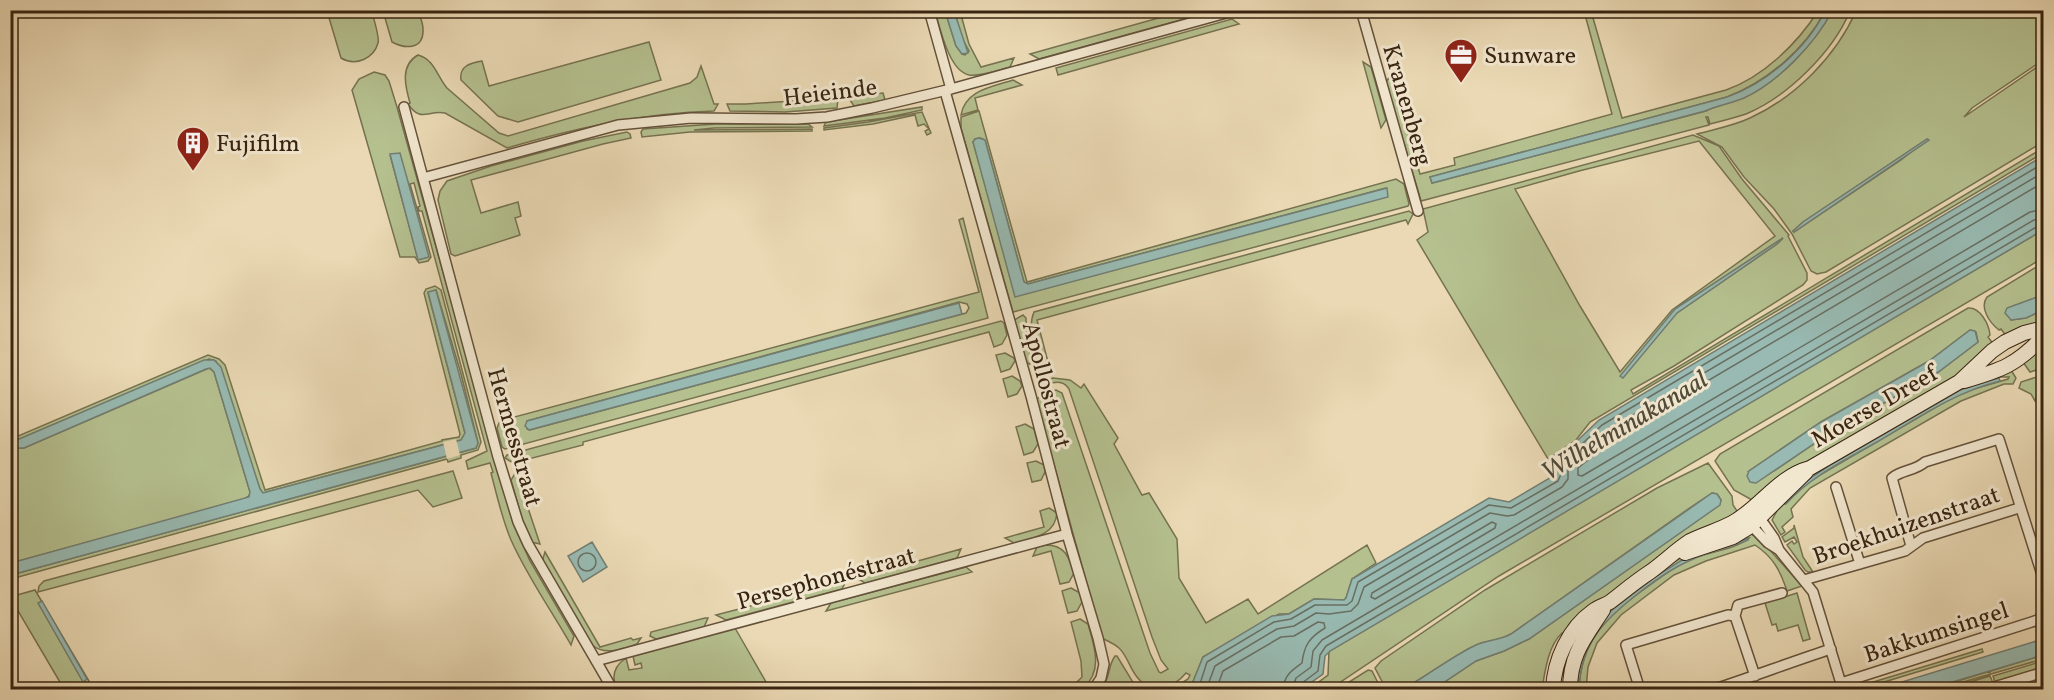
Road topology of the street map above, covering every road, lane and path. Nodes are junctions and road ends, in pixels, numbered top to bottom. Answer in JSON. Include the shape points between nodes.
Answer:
{"nodes":[{"id":1,"x":929,"y":10,"type":"edge"},
{"id":2,"x":1237,"y":10,"type":"edge"},
{"id":3,"x":1361,"y":10,"type":"edge"},
{"id":4,"x":948,"y":90,"type":"junction"},
{"id":5,"x":404,"y":107,"type":"dead end"},
{"id":6,"x":423,"y":178,"type":"junction"},
{"id":7,"x":1418,"y":211,"type":"dead end"},
{"id":8,"x":2043,"y":328,"type":"edge"},
{"id":9,"x":2043,"y":336,"type":"edge"},
{"id":10,"x":1959,"y":382,"type":"junction"},
{"id":11,"x":1836,"y":487,"type":"dead end"},
{"id":12,"x":2019,"y":508,"type":"junction"},
{"id":13,"x":1752,"y":517,"type":"junction"},
{"id":14,"x":1067,"y":534,"type":"junction"},
{"id":15,"x":1911,"y":546,"type":"junction"},
{"id":16,"x":1860,"y":564,"type":"junction"},
{"id":17,"x":1804,"y":580,"type":"junction"},
{"id":18,"x":2043,"y":581,"type":"edge"},
{"id":19,"x":1782,"y":593,"type":"dead end"},
{"id":20,"x":1607,"y":604,"type":"junction"},
{"id":21,"x":1735,"y":616,"type":"junction"},
{"id":22,"x":2043,"y":618,"type":"edge"},
{"id":23,"x":1831,"y":650,"type":"junction"},
{"id":24,"x":596,"y":661,"type":"junction"},
{"id":25,"x":2043,"y":672,"type":"edge"},
{"id":26,"x":1755,"y":676,"type":"junction"},
{"id":27,"x":1842,"y":686,"type":"edge"},
{"id":28,"x":1093,"y":689,"type":"edge"},
{"id":29,"x":1990,"y":689,"type":"edge"},
{"id":30,"x":613,"y":690,"type":"edge"},
{"id":31,"x":1553,"y":690,"type":"edge"},
{"id":32,"x":1570,"y":690,"type":"edge"},
{"id":33,"x":1640,"y":690,"type":"edge"},
{"id":34,"x":1712,"y":690,"type":"edge"}],
"edges":[{"from":1,"to":4,"type":"street","name":"Apollostraat"},
{"from":2,"to":4,"type":"street","name":"Heieinde"},
{"from":3,"to":7,"type":"street","name":"Kranenberg"},
{"from":4,"to":6,"type":"street","name":"Heieinde","via":[[827,117],[691,118],[618,125]]},
{"from":4,"to":14,"type":"street","name":"Apollostraat"},
{"from":5,"to":6,"type":"street","name":"Hermesstraat"},
{"from":6,"to":24,"type":"street","name":"Hermesstraat","via":[[518,522]]},
{"from":8,"to":10,"type":"street","name":"Moerse Dreef","via":[[2005,342]]},
{"from":9,"to":10,"type":"street","name":"Moerse Dreef","via":[[2028,353],[2002,370]]},
{"from":10,"to":13,"type":"street","name":"Moerse Dreef","via":[[1810,468]]},
{"from":11,"to":16,"type":"street"},
{"from":12,"to":15,"type":"street","name":"Broekhuizenstraat","via":[[1923,538]]},
{"from":12,"to":15,"type":"street","via":[[1999,439],[1925,462],[1892,478]]},
{"from":12,"to":18,"type":"street"},
{"from":13,"to":17,"type":"street","via":[[1768,543],[1779,550]]},
{"from":13,"to":20,"type":"street","name":"Moerse Dreef","via":[[1733,537],[1669,558]]},
{"from":14,"to":24,"type":"street","name":"Persephonéstraat"},
{"from":14,"to":28,"type":"street","name":"Apollostraat","via":[[1104,664]]},
{"from":15,"to":16,"type":"street","name":"Broekhuizenstraat"},
{"from":16,"to":17,"type":"street","name":"Broekhuizenstraat"},
{"from":17,"to":23,"type":"street","via":[[1813,592]]},
{"from":19,"to":21,"type":"street","via":[[1738,606]]},
{"from":20,"to":31,"type":"street","name":"Moerse Dreef","via":[[1594,610],[1570,636],[1557,665]]},
{"from":20,"to":32,"type":"street","name":"Moerse Dreef","via":[[1576,652]]},
{"from":21,"to":26,"type":"street"},
{"from":21,"to":33,"type":"street","via":[[1626,645]]},
{"from":22,"to":27,"type":"street","name":"Bakkumsingel"},
{"from":23,"to":26,"type":"street"},
{"from":23,"to":27,"type":"street"},
{"from":24,"to":30,"type":"street","name":"Hermesstraat"},
{"from":25,"to":29,"type":"street"},
{"from":26,"to":34,"type":"street"}]}
